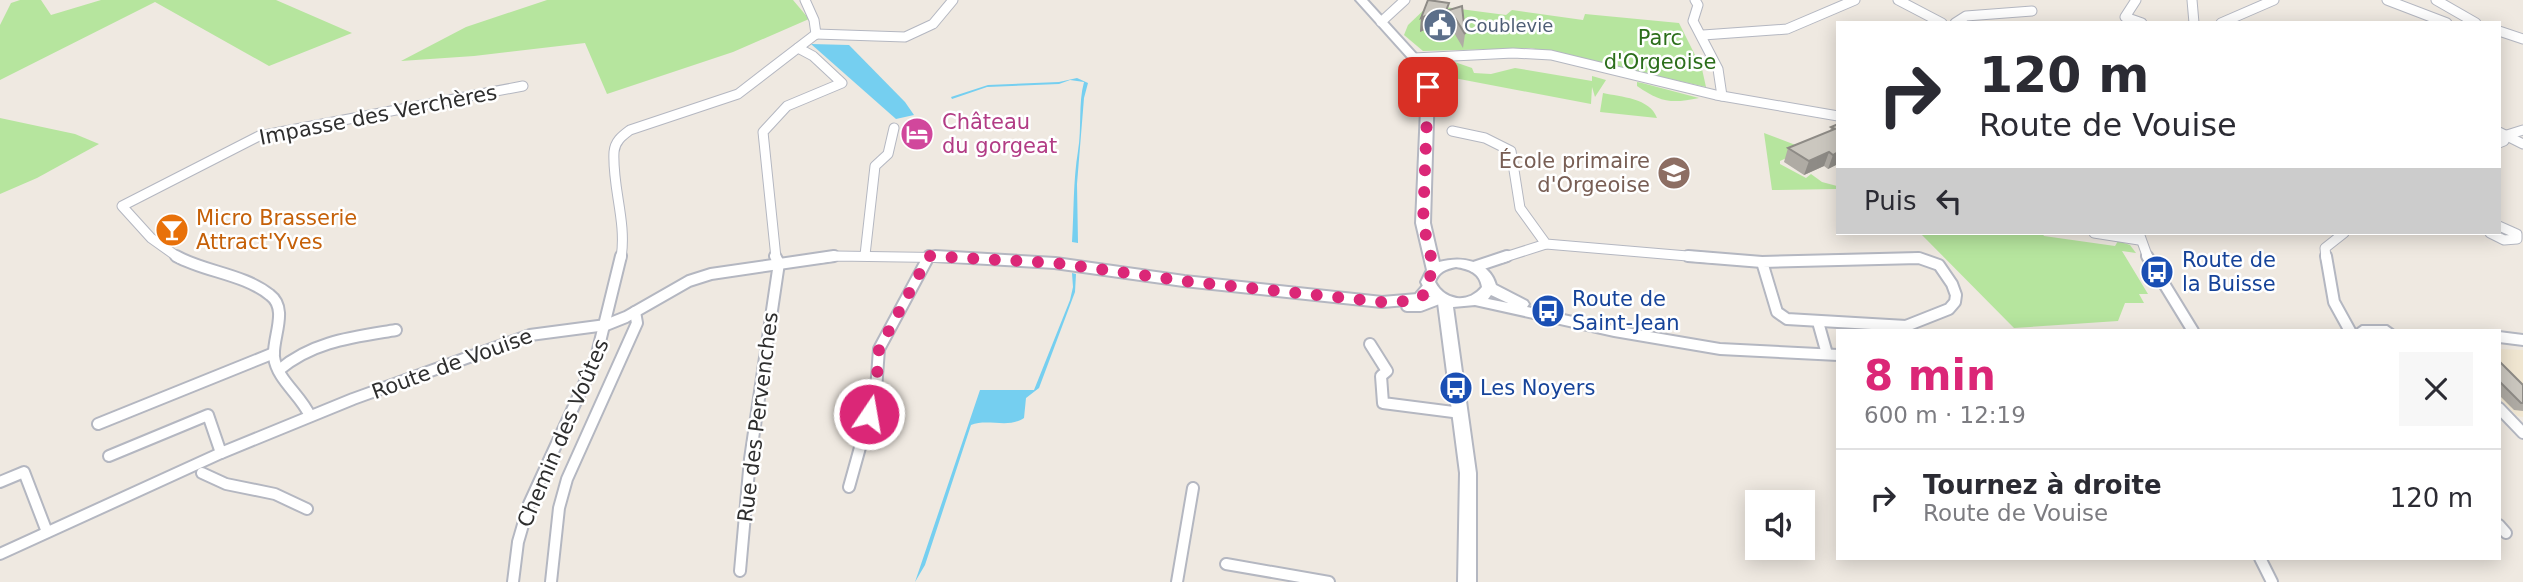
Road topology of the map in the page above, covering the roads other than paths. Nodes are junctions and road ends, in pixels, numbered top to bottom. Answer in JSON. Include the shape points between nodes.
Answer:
{"nodes":[{"id":1,"x":805,"y":0,"type":"edge"},
{"id":2,"x":953,"y":0,"type":"edge"},
{"id":3,"x":1361,"y":0,"type":"edge"},
{"id":4,"x":1405,"y":0,"type":"edge"},
{"id":5,"x":1855,"y":0,"type":"edge"},
{"id":6,"x":1898,"y":0,"type":"edge"},
{"id":7,"x":2136,"y":0,"type":"edge"},
{"id":8,"x":2192,"y":0,"type":"edge"},
{"id":9,"x":2274,"y":0,"type":"edge"},
{"id":10,"x":2387,"y":0,"type":"edge"},
{"id":11,"x":2436,"y":0,"type":"edge"},
{"id":12,"x":1696,"y":2,"type":"edge"},
{"id":13,"x":2032,"y":11,"type":"dead end"},
{"id":14,"x":2123,"y":20,"type":"edge"},
{"id":15,"x":1938,"y":21,"type":"edge"},
{"id":16,"x":1958,"y":21,"type":"edge"},
{"id":17,"x":2194,"y":21,"type":"edge"},
{"id":18,"x":2226,"y":21,"type":"edge"},
{"id":19,"x":2442,"y":21,"type":"edge"},
{"id":20,"x":2473,"y":21,"type":"edge"},
{"id":21,"x":1381,"y":22,"type":"junction"},
{"id":22,"x":2501,"y":32,"type":"edge"},
{"id":23,"x":816,"y":34,"type":"junction"},
{"id":24,"x":1703,"y":35,"type":"junction"},
{"id":25,"x":2523,"y":39,"type":"edge"},
{"id":26,"x":798,"y":48,"type":"junction"},
{"id":27,"x":1414,"y":58,"type":"junction"},
{"id":28,"x":523,"y":86,"type":"dead end"},
{"id":29,"x":1722,"y":96,"type":"junction"},
{"id":30,"x":1836,"y":116,"type":"edge"},
{"id":31,"x":894,"y":128,"type":"dead end"},
{"id":32,"x":2523,"y":130,"type":"edge"},
{"id":33,"x":1452,"y":131,"type":"dead end"},
{"id":34,"x":2503,"y":133,"type":"edge"},
{"id":35,"x":2523,"y":144,"type":"edge"},
{"id":36,"x":1426,"y":185,"type":"junction"},
{"id":37,"x":2501,"y":227,"type":"edge"},
{"id":38,"x":2518,"y":231,"type":"edge"},
{"id":39,"x":2341,"y":235,"type":"edge"},
{"id":40,"x":2494,"y":235,"type":"edge"},
{"id":41,"x":2139,"y":236,"type":"edge"},
{"id":42,"x":1546,"y":244,"type":"junction"},
{"id":43,"x":865,"y":255,"type":"junction"},
{"id":44,"x":929,"y":256,"type":"junction"},
{"id":45,"x":1762,"y":262,"type":"junction"},
{"id":46,"x":779,"y":263,"type":"junction"},
{"id":47,"x":1456,"y":263,"type":"junction"},
{"id":48,"x":1474,"y":267,"type":"junction"},
{"id":49,"x":1434,"y":270,"type":"junction"},
{"id":50,"x":1429,"y":286,"type":"junction"},
{"id":51,"x":1489,"y":288,"type":"junction"},
{"id":52,"x":1443,"y":300,"type":"junction"},
{"id":53,"x":1382,"y":302,"type":"junction"},
{"id":54,"x":1472,"y":302,"type":"junction"},
{"id":55,"x":635,"y":312,"type":"junction"},
{"id":56,"x":1818,"y":322,"type":"junction"},
{"id":57,"x":606,"y":325,"type":"junction"},
{"id":58,"x":2192,"y":329,"type":"edge"},
{"id":59,"x":2348,"y":329,"type":"edge"},
{"id":60,"x":396,"y":330,"type":"dead end"},
{"id":61,"x":1614,"y":331,"type":"junction"},
{"id":62,"x":2501,"y":337,"type":"edge"},
{"id":63,"x":2523,"y":340,"type":"edge"},
{"id":64,"x":1370,"y":344,"type":"dead end"},
{"id":65,"x":274,"y":353,"type":"junction"},
{"id":66,"x":1453,"y":354,"type":"junction"},
{"id":67,"x":1832,"y":354,"type":"edge"},
{"id":68,"x":279,"y":370,"type":"junction"},
{"id":69,"x":2501,"y":410,"type":"edge"},
{"id":70,"x":1461,"y":413,"type":"junction"},
{"id":71,"x":310,"y":416,"type":"junction"},
{"id":72,"x":98,"y":424,"type":"dead end"},
{"id":73,"x":2523,"y":433,"type":"edge"},
{"id":74,"x":221,"y":453,"type":"junction"},
{"id":75,"x":109,"y":456,"type":"dead end"},
{"id":76,"x":202,"y":473,"type":"dead end"},
{"id":77,"x":0,"y":482,"type":"edge"},
{"id":78,"x":849,"y":487,"type":"dead end"},
{"id":79,"x":1193,"y":488,"type":"dead end"},
{"id":80,"x":307,"y":509,"type":"dead end"},
{"id":81,"x":47,"y":532,"type":"junction"},
{"id":82,"x":0,"y":554,"type":"edge"},
{"id":83,"x":2261,"y":560,"type":"edge"},
{"id":84,"x":1226,"y":564,"type":"dead end"},
{"id":85,"x":740,"y":572,"type":"dead end"},
{"id":86,"x":513,"y":582,"type":"edge"},
{"id":87,"x":551,"y":582,"type":"edge"},
{"id":88,"x":1177,"y":582,"type":"edge"},
{"id":89,"x":1329,"y":582,"type":"edge"},
{"id":90,"x":1467,"y":582,"type":"edge"},
{"id":91,"x":2272,"y":582,"type":"edge"}],
"edges":[{"from":1,"to":23,"type":"street"},
{"from":2,"to":23,"type":"street","via":[[940,18],[919,34]]},
{"from":3,"to":21,"type":"main road"},
{"from":4,"to":21,"type":"street"},
{"from":5,"to":24,"type":"street","via":[[1787,29]]},
{"from":6,"to":15,"type":"street"},
{"from":7,"to":14,"type":"street"},
{"from":8,"to":17,"type":"street"},
{"from":9,"to":18,"type":"street"},
{"from":10,"to":19,"type":"street"},
{"from":11,"to":20,"type":"street"},
{"from":12,"to":24,"type":"street","via":[[1693,21]]},
{"from":13,"to":16,"type":"street","via":[[1966,16]]},
{"from":21,"to":27,"type":"main road"},
{"from":22,"to":25,"type":"street"},
{"from":23,"to":26,"type":"street","name":"Chemin des Voûtes"},
{"from":24,"to":29,"type":"street","via":[[1724,87]]},
{"from":26,"to":46,"type":"street","via":[[842,83],[789,104],[772,117],[763,132],[774,255]]},
{"from":26,"to":57,"type":"street","name":"Chemin des Voûtes","via":[[738,94],[637,127],[619,138],[614,150],[622,253]]},
{"from":27,"to":29,"type":"street","via":[[1551,55]]},
{"from":27,"to":36,"type":"main road","via":[[1428,87]]},
{"from":28,"to":65,"type":"street","name":"Impasse des Verchères","via":[[259,136],[122,206],[142,231],[167,251],[208,272],[262,288],[274,298],[279,309]]},
{"from":29,"to":30,"type":"street"},
{"from":31,"to":43,"type":"street","via":[[888,153],[875,166]]},
{"from":32,"to":34,"type":"street"},
{"from":33,"to":42,"type":"street","via":[[1485,138],[1511,151],[1520,208]]},
{"from":34,"to":35,"type":"street"},
{"from":36,"to":47,"type":"main road","via":[[1431,240]]},
{"from":36,"to":49,"type":"main road","via":[[1423,223]]},
{"from":37,"to":38,"type":"street"},
{"from":38,"to":40,"type":"street","via":[[2517,239]]},
{"from":39,"to":59,"type":"street","via":[[2325,247],[2332,291]]},
{"from":41,"to":58,"type":"street"},
{"from":42,"to":45,"type":"street"},
{"from":42,"to":48,"type":"street"},
{"from":43,"to":44,"type":"street","name":"Route de Vouise"},
{"from":43,"to":46,"type":"street","name":"Route de Vouise"},
{"from":44,"to":53,"type":"street","name":"Route de Vouise","via":[[1055,263]]},
{"from":44,"to":78,"type":"street","via":[[879,349],[876,390]]},
{"from":45,"to":56,"type":"street","via":[[1777,312],[1787,319]]},
{"from":45,"to":56,"type":"street","via":[[1919,258],[1939,265],[1956,295],[1949,309],[1906,326]]},
{"from":46,"to":55,"type":"street","name":"Route de Vouise","via":[[689,281]]},
{"from":46,"to":85,"type":"street","name":"Rue des Pervenches","via":[[750,459]]},
{"from":47,"to":48,"type":"main road"},
{"from":47,"to":49,"type":"main road"},
{"from":48,"to":51,"type":"main road","via":[[1486,277]]},
{"from":49,"to":50,"type":"main road"},
{"from":50,"to":52,"type":"main road"},
{"from":50,"to":53,"type":"street","name":"Route de Vouise","via":[[1418,299]]},
{"from":51,"to":54,"type":"main road"},
{"from":51,"to":61,"type":"main road","via":[[1514,302]]},
{"from":52,"to":53,"type":"street","name":"Route de Vouise","via":[[1420,306]]},
{"from":52,"to":54,"type":"main road"},
{"from":52,"to":66,"type":"main road"},
{"from":54,"to":61,"type":"main road"},
{"from":54,"to":66,"type":"main road","via":[[1454,318]]},
{"from":55,"to":57,"type":"street","name":"Route de Vouise"},
{"from":55,"to":87,"type":"street","via":[[637,324],[567,479]]},
{"from":56,"to":67,"type":"street"},
{"from":57,"to":71,"type":"street","name":"Route de Vouise","via":[[530,334]]},
{"from":57,"to":86,"type":"street","name":"Chemin des Voûtes","via":[[596,358],[529,504]]},
{"from":60,"to":68,"type":"street","via":[[325,345],[296,356]]},
{"from":61,"to":67,"type":"main road","via":[[1720,349]]},
{"from":62,"to":63,"type":"main road"},
{"from":64,"to":70,"type":"street","via":[[1387,372],[1381,376],[1383,403]]},
{"from":65,"to":68,"type":"street"},
{"from":65,"to":72,"type":"street"},
{"from":66,"to":70,"type":"main road"},
{"from":68,"to":71,"type":"street"},
{"from":69,"to":73,"type":"street"},
{"from":70,"to":90,"type":"main road","via":[[1468,473]]},
{"from":71,"to":74,"type":"street","name":"Route de Vouise"},
{"from":74,"to":75,"type":"street","via":[[208,415]]},
{"from":74,"to":81,"type":"street","name":"Route de Vouise"},
{"from":76,"to":80,"type":"street","via":[[226,484],[275,494]]},
{"from":77,"to":81,"type":"street","via":[[24,472]]},
{"from":79,"to":88,"type":"street"},
{"from":81,"to":82,"type":"street","name":"Route de Vouise"},
{"from":83,"to":91,"type":"street"},
{"from":84,"to":89,"type":"street"}]}
